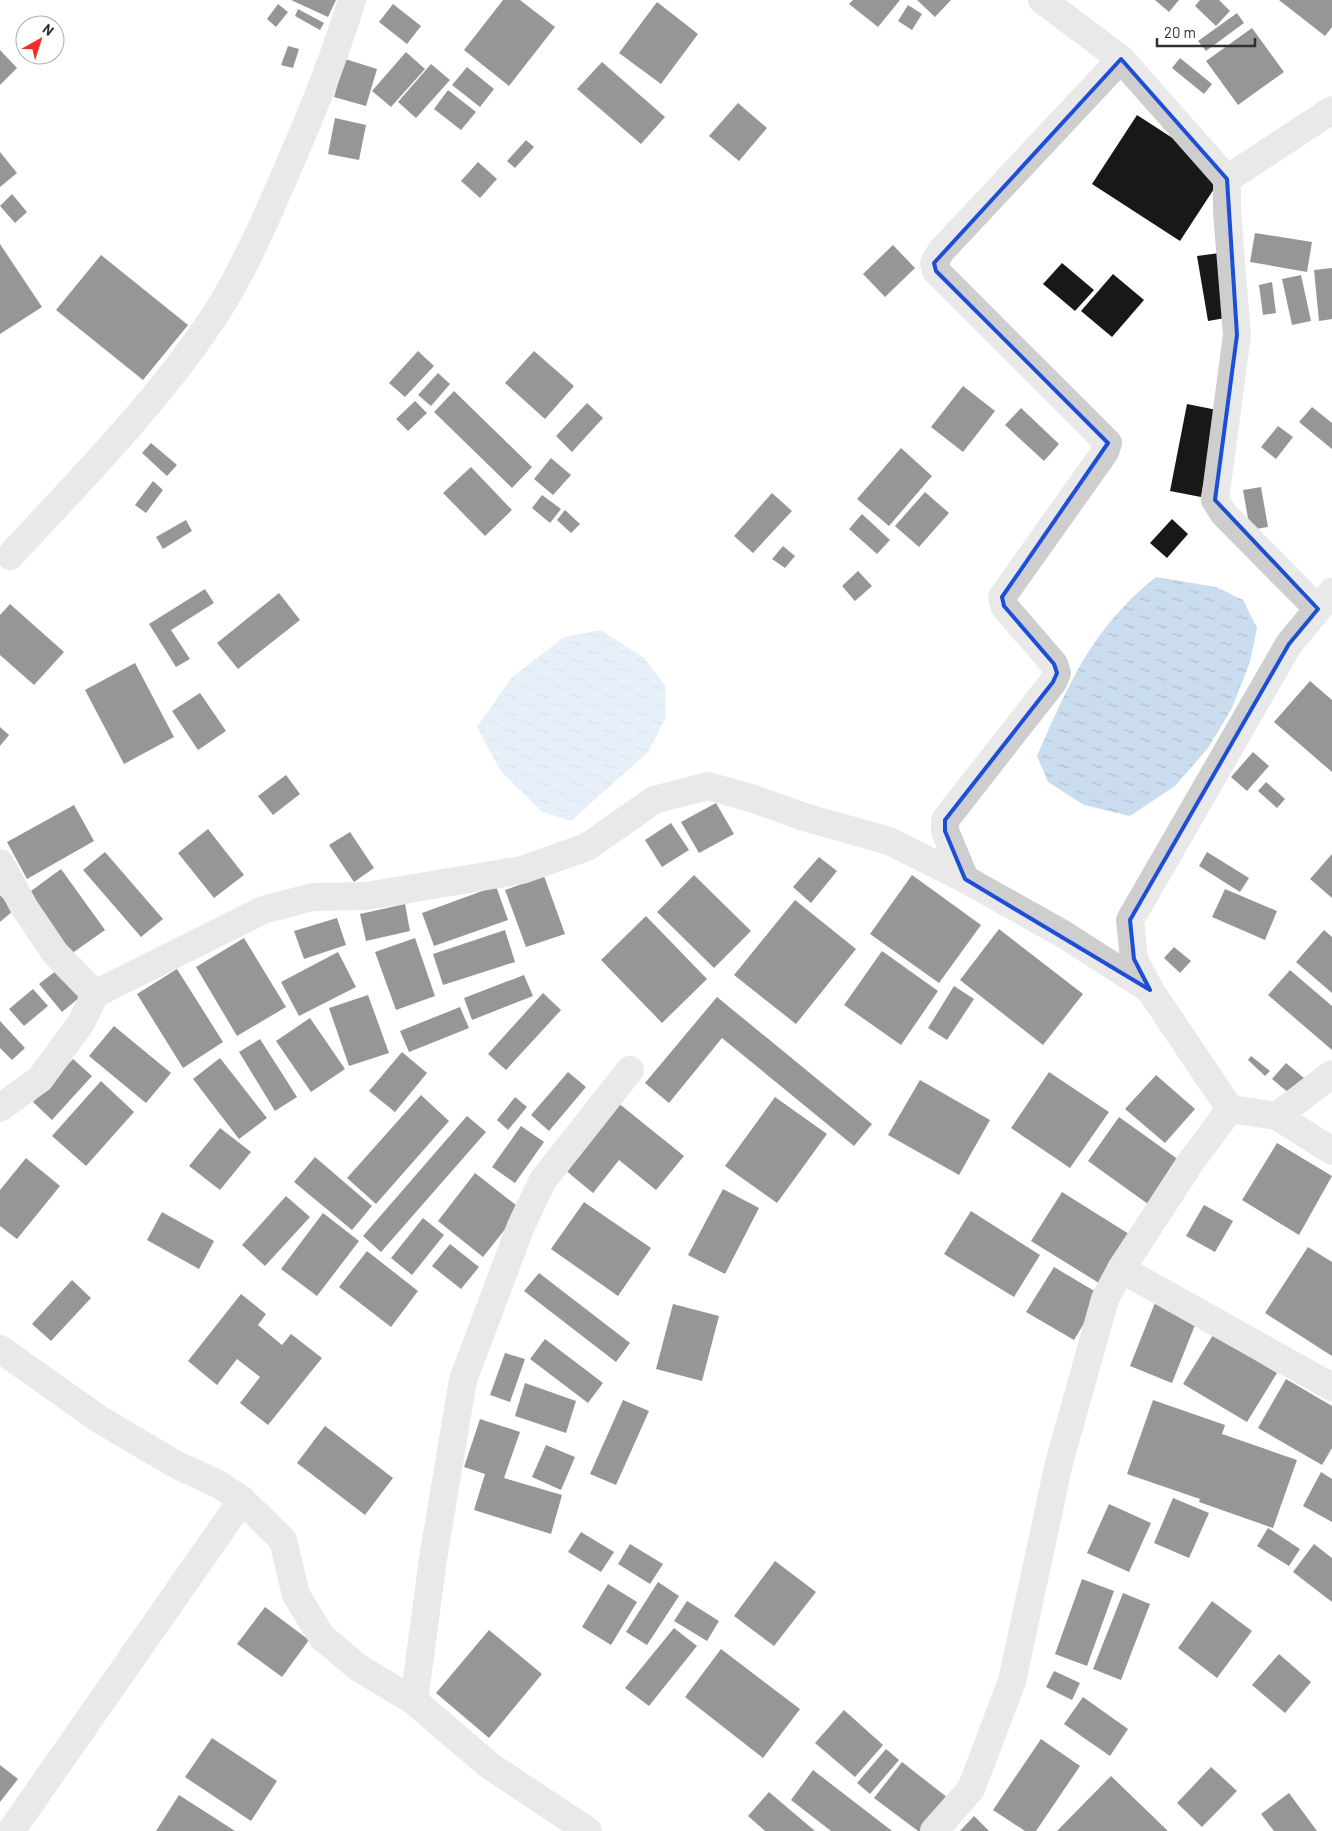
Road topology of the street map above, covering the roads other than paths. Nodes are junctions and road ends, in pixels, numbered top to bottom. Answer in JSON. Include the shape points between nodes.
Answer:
{"nodes":[{"id":1,"x":352,"y":0,"type":"edge"},
{"id":2,"x":1042,"y":0,"type":"edge"},
{"id":3,"x":1121,"y":59,"type":"junction"},
{"id":4,"x":1332,"y":110,"type":"edge"},
{"id":5,"x":1228,"y":179,"type":"junction"},
{"id":6,"x":10,"y":556,"type":"dead end"},
{"id":7,"x":1325,"y":601,"type":"edge"},
{"id":8,"x":0,"y":864,"type":"edge"},
{"id":9,"x":966,"y":879,"type":"junction"},
{"id":10,"x":1150,"y":990,"type":"junction"},
{"id":11,"x":95,"y":994,"type":"junction"},
{"id":12,"x":630,"y":1070,"type":"dead end"},
{"id":13,"x":1332,"y":1074,"type":"edge"},
{"id":14,"x":0,"y":1108,"type":"edge"},
{"id":15,"x":1230,"y":1109,"type":"junction"},
{"id":16,"x":1278,"y":1116,"type":"junction"},
{"id":17,"x":1332,"y":1151,"type":"edge"},
{"id":18,"x":1120,"y":1269,"type":"junction"},
{"id":19,"x":0,"y":1349,"type":"edge"},
{"id":20,"x":1332,"y":1387,"type":"edge"},
{"id":21,"x":242,"y":1500,"type":"junction"},
{"id":22,"x":414,"y":1701,"type":"junction"},
{"id":23,"x":11,"y":1831,"type":"edge"},
{"id":24,"x":588,"y":1831,"type":"edge"},
{"id":25,"x":934,"y":1831,"type":"edge"}],
"edges":[{"from":1,"to":6,"type":"street","via":[[335,57],[292,162],[262,227],[209,325],[132,424]]},
{"from":2,"to":3,"type":"street"},
{"from":3,"to":5,"type":"street"},
{"from":3,"to":9,"type":"street","via":[[941,251],[934,263],[936,271],[1108,443],[1002,598],[1004,606],[1054,664],[1057,673],[945,820],[945,832]]},
{"from":4,"to":5,"type":"street"},
{"from":5,"to":7,"type":"street","via":[[1227,212],[1237,335],[1215,500],[1224,514]]},
{"from":7,"to":10,"type":"street","via":[[1289,644],[1130,920],[1134,959]]},
{"from":8,"to":11,"type":"street","via":[[55,953]]},
{"from":9,"to":10,"type":"street","via":[[1063,934]]},
{"from":9,"to":11,"type":"street","via":[[889,841],[708,786],[654,800],[587,847],[522,870],[367,896],[313,897],[263,910]]},
{"from":10,"to":15,"type":"street"},
{"from":11,"to":14,"type":"street","via":[[81,1023],[40,1078]]},
{"from":12,"to":22,"type":"street","via":[[543,1180],[521,1226],[463,1380],[433,1558]]},
{"from":13,"to":16,"type":"street"},
{"from":15,"to":16,"type":"street"},
{"from":15,"to":18,"type":"street"},
{"from":16,"to":17,"type":"street"},
{"from":18,"to":20,"type":"street"},
{"from":18,"to":25,"type":"street","via":[[1105,1299],[1059,1463],[1012,1681],[971,1789]]},
{"from":19,"to":21,"type":"street","via":[[99,1419],[175,1464],[220,1484]]},
{"from":21,"to":22,"type":"street","via":[[283,1540],[296,1595],[322,1636],[359,1668]]},
{"from":21,"to":23,"type":"street"},
{"from":22,"to":24,"type":"street","via":[[490,1766]]}]}
